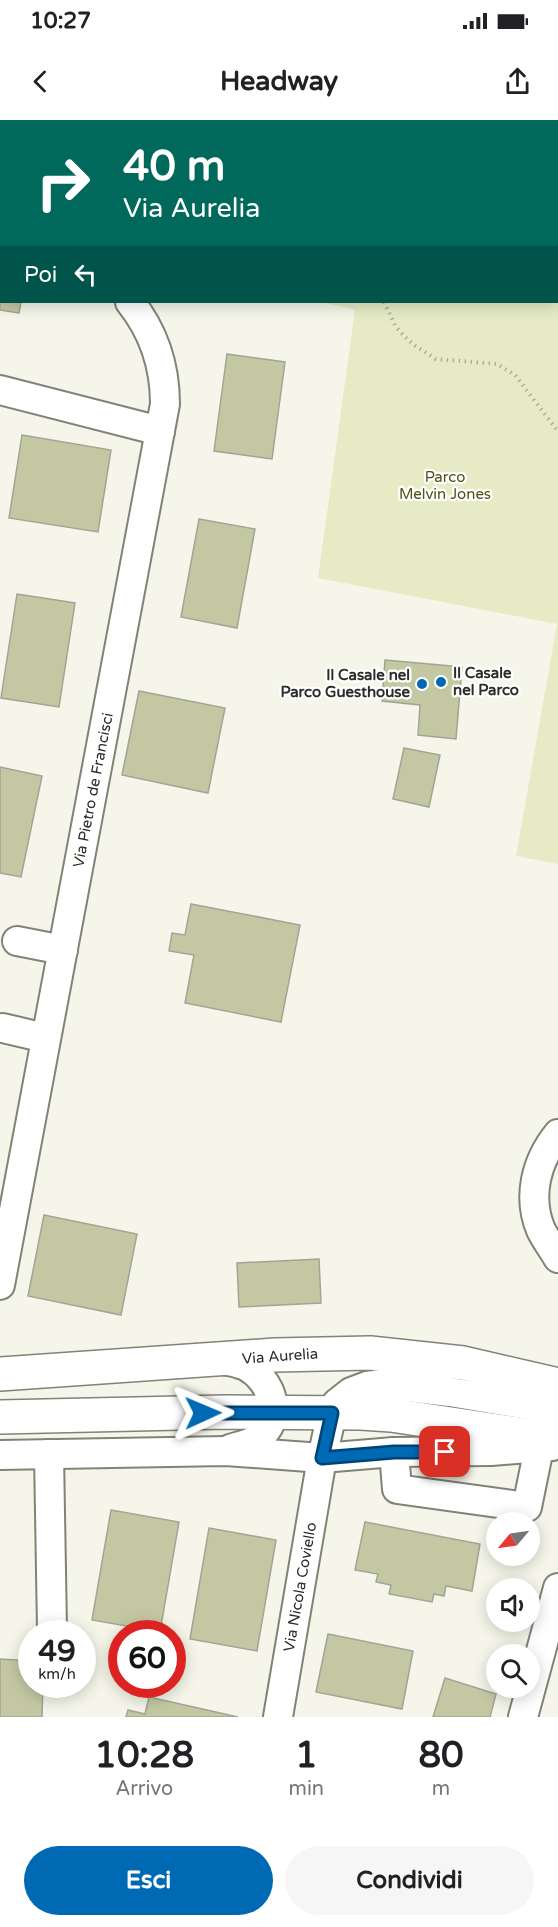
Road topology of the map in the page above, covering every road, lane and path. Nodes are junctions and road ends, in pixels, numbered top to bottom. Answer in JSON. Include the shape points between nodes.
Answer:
{"nodes":[{"id":1,"x":131,"y":303,"type":"edge"},
{"id":2,"x":384,"y":303,"type":"edge"},
{"id":3,"x":0,"y":390,"type":"edge"},
{"id":4,"x":557,"y":430,"type":"edge"},
{"id":5,"x":160,"y":431,"type":"junction"},
{"id":6,"x":17,"y":941,"type":"dead end"},
{"id":7,"x":63,"y":950,"type":"junction"},
{"id":8,"x":3,"y":1028,"type":"dead end"},
{"id":9,"x":45,"y":1038,"type":"junction"},
{"id":10,"x":558,"y":1134,"type":"edge"},
{"id":11,"x":558,"y":1177,"type":"edge"},
{"id":12,"x":533,"y":1194,"type":"junction"},
{"id":13,"x":558,"y":1258,"type":"edge"},
{"id":14,"x":0,"y":1285,"type":"edge"},
{"id":15,"x":224,"y":1360,"type":"junction"},
{"id":16,"x":0,"y":1374,"type":"edge"},
{"id":17,"x":558,"y":1385,"type":"edge"},
{"id":18,"x":558,"y":1410,"type":"edge"},
{"id":19,"x":274,"y":1412,"type":"junction"},
{"id":20,"x":332,"y":1413,"type":"junction"},
{"id":21,"x":0,"y":1417,"type":"edge"},
{"id":22,"x":552,"y":1444,"type":"edge"},
{"id":23,"x":226,"y":1450,"type":"junction"},
{"id":24,"x":394,"y":1452,"type":"junction"},
{"id":25,"x":49,"y":1454,"type":"junction"},
{"id":26,"x":0,"y":1455,"type":"edge"},
{"id":27,"x":322,"y":1458,"type":"junction"},
{"id":28,"x":558,"y":1588,"type":"edge"},
{"id":29,"x":52,"y":1620,"type":"edge"},
{"id":30,"x":278,"y":1717,"type":"edge"},
{"id":31,"x":523,"y":1717,"type":"edge"}],
"edges":[{"from":1,"to":5,"type":"street","name":"Via Pietro de Francisci","via":[[150,334],[163,371],[165,404]]},
{"from":2,"to":4,"type":"path","via":[[404,336],[436,359],[497,364],[515,375]]},
{"from":3,"to":5,"type":"street"},
{"from":5,"to":7,"type":"street","name":"Via Pietro de Francisci"},
{"from":6,"to":7,"type":"street"},
{"from":7,"to":9,"type":"street","name":"Via Pietro de Francisci"},
{"from":8,"to":9,"type":"street"},
{"from":9,"to":14,"type":"street","name":"Via Pietro de Francisci"},
{"from":10,"to":12,"type":"street","via":[[542,1160]]},
{"from":11,"to":12,"type":"street"},
{"from":12,"to":13,"type":"street","via":[[541,1230]]},
{"from":15,"to":16,"type":"main road","name":"Via Aurelia"},
{"from":15,"to":17,"type":"main road","name":"Via Aurelia","via":[[317,1353],[392,1354],[463,1363]]},
{"from":15,"to":19,"type":"street","via":[[245,1366],[262,1379],[272,1397]]},
{"from":18,"to":20,"type":"street","via":[[381,1384],[351,1392],[337,1403]]},
{"from":19,"to":20,"type":"main road"},
{"from":19,"to":21,"type":"main road"},
{"from":19,"to":23,"type":"street","via":[[268,1429],[256,1440]]},
{"from":20,"to":22,"type":"main road","via":[[391,1415]]},
{"from":20,"to":27,"type":"street"},
{"from":22,"to":24,"type":"street","via":[[491,1451]]},
{"from":22,"to":24,"type":"street","via":[[527,1507],[397,1490]]},
{"from":23,"to":25,"type":"street"},
{"from":23,"to":27,"type":"street"},
{"from":24,"to":27,"type":"street"},
{"from":25,"to":26,"type":"street"},
{"from":25,"to":29,"type":"street"},
{"from":27,"to":30,"type":"street","name":"Via Nicola Coviello"},
{"from":28,"to":31,"type":"street"}]}
